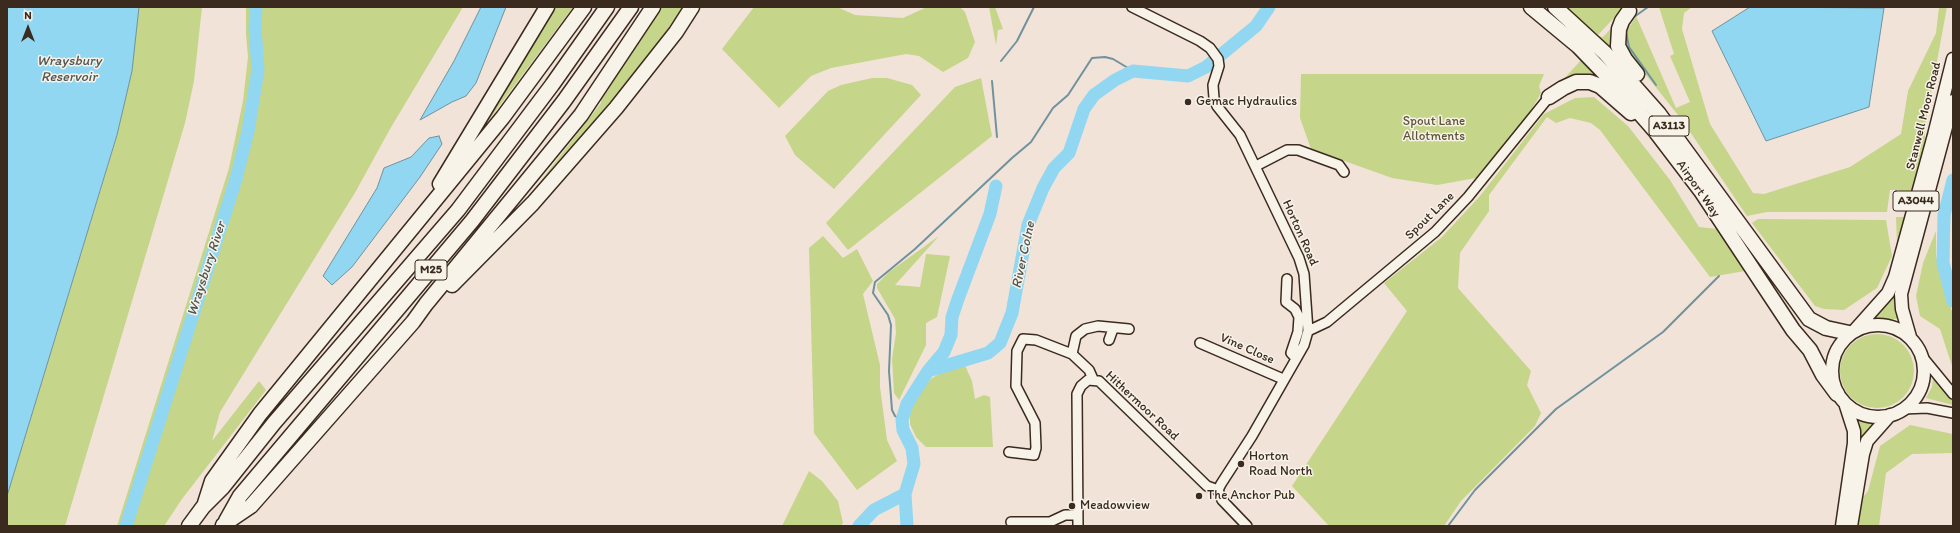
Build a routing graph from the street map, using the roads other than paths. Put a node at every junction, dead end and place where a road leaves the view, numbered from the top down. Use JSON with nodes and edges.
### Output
{"nodes":[{"id":1,"x":547,"y":7,"type":"edge"},
{"id":2,"x":584,"y":7,"type":"edge"},
{"id":3,"x":607,"y":7,"type":"edge"},
{"id":4,"x":631,"y":7,"type":"edge"},
{"id":5,"x":653,"y":7,"type":"edge"},
{"id":6,"x":692,"y":7,"type":"edge"},
{"id":7,"x":1132,"y":7,"type":"edge"},
{"id":8,"x":1531,"y":7,"type":"edge"},
{"id":9,"x":1555,"y":7,"type":"edge"},
{"id":10,"x":1632,"y":9,"type":"edge"},
{"id":11,"x":1953,"y":59,"type":"edge"},
{"id":12,"x":1549,"y":97,"type":"joint"},
{"id":13,"x":1953,"y":101,"type":"edge"},
{"id":14,"x":1656,"y":132,"type":"junction"},
{"id":15,"x":1681,"y":142,"type":"junction"},
{"id":16,"x":1256,"y":166,"type":"junction"},
{"id":17,"x":1344,"y":172,"type":"dead end"},
{"id":18,"x":424,"y":212,"type":"junction"},
{"id":19,"x":1287,"y":279,"type":"dead end"},
{"id":20,"x":413,"y":322,"type":"junction"},
{"id":21,"x":1113,"y":329,"type":"junction"},
{"id":22,"x":1129,"y":329,"type":"dead end"},
{"id":23,"x":1308,"y":331,"type":"junction"},
{"id":24,"x":1852,"y":332,"type":"junction"},
{"id":25,"x":1910,"y":337,"type":"junction"},
{"id":26,"x":1109,"y":340,"type":"dead end"},
{"id":27,"x":1205,"y":342,"type":"dead end"},
{"id":28,"x":1072,"y":354,"type":"junction"},
{"id":29,"x":1921,"y":355,"type":"junction"},
{"id":30,"x":1296,"y":358,"type":"junction"},
{"id":31,"x":1093,"y":379,"type":"junction"},
{"id":32,"x":1283,"y":379,"type":"junction"},
{"id":33,"x":1953,"y":394,"type":"edge"},
{"id":34,"x":1841,"y":398,"type":"junction"},
{"id":35,"x":1903,"y":409,"type":"junction"},
{"id":36,"x":1953,"y":413,"type":"edge"},
{"id":37,"x":1890,"y":415,"type":"junction"},
{"id":38,"x":1009,"y":452,"type":"dead end"},
{"id":39,"x":1218,"y":490,"type":"junction"},
{"id":40,"x":203,"y":507,"type":"junction"},
{"id":41,"x":1078,"y":515,"type":"junction"},
{"id":42,"x":1011,"y":522,"type":"dead end"},
{"id":43,"x":189,"y":526,"type":"edge"},
{"id":44,"x":223,"y":526,"type":"edge"},
{"id":45,"x":1078,"y":526,"type":"edge"},
{"id":46,"x":1246,"y":526,"type":"edge"},
{"id":47,"x":1842,"y":526,"type":"edge"},
{"id":48,"x":1851,"y":526,"type":"edge"}],
"edges":[{"from":1,"to":18,"type":"highway","number":"M25"},
{"from":2,"to":18,"type":"highway","number":"M25"},
{"from":3,"to":40,"type":"highway","number":"M25"},
{"from":4,"to":44,"type":"highway","number":"M25"},
{"from":5,"to":20,"type":"highway","number":"M25"},
{"from":6,"to":20,"type":"highway","number":"M25"},
{"from":7,"to":16,"type":"street","name":"Horton Road"},
{"from":8,"to":14,"type":"highway","name":"Airport Way","number":"A3113"},
{"from":9,"to":15,"type":"highway","name":"Airport Way","number":"A3113"},
{"from":10,"to":15,"type":"highway"},
{"from":11,"to":24,"type":"main road","name":"Stanwell Moor Road","number":"A3044"},
{"from":12,"to":14,"type":"highway"},
{"from":12,"to":23,"type":"street","name":"Spout Lane"},
{"from":13,"to":25,"type":"main road","name":"Stanwell Moor Road","number":"A3044"},
{"from":14,"to":34,"type":"highway","name":"Airport Way","number":"A3113"},
{"from":15,"to":24,"type":"highway","name":"Airport Way","number":"A3113"},
{"from":16,"to":17,"type":"street"},
{"from":16,"to":23,"type":"street","name":"Horton Road"},
{"from":18,"to":40,"type":"highway","number":"M25"},
{"from":19,"to":30,"type":"street"},
{"from":20,"to":44,"type":"highway","number":"M25"},
{"from":21,"to":22,"type":"street"},
{"from":21,"to":26,"type":"street"},
{"from":21,"to":28,"type":"street"},
{"from":23,"to":30,"type":"street","name":"Horton Road"},
{"from":24,"to":25,"type":"main road"},
{"from":24,"to":34,"type":"main road"},
{"from":25,"to":29,"type":"main road"},
{"from":27,"to":32,"type":"street","name":"Vine Close"},
{"from":28,"to":31,"type":"street"},
{"from":28,"to":38,"type":"street"},
{"from":29,"to":33,"type":"street"},
{"from":29,"to":35,"type":"main road"},
{"from":30,"to":32,"type":"street","name":"Horton Road"},
{"from":31,"to":39,"type":"street","name":"Hithermoor Road"},
{"from":31,"to":41,"type":"street","name":"Hithermoor Road"},
{"from":32,"to":39,"type":"street","name":"Horton Road"},
{"from":34,"to":37,"type":"main road"},
{"from":34,"to":47,"type":"main road"},
{"from":35,"to":36,"type":"street"},
{"from":35,"to":37,"type":"main road"},
{"from":37,"to":48,"type":"main road"},
{"from":39,"to":46,"type":"street"},
{"from":40,"to":43,"type":"highway","number":"M25"},
{"from":41,"to":42,"type":"street"},
{"from":41,"to":45,"type":"street","name":"Hithermoor Road"}]}
